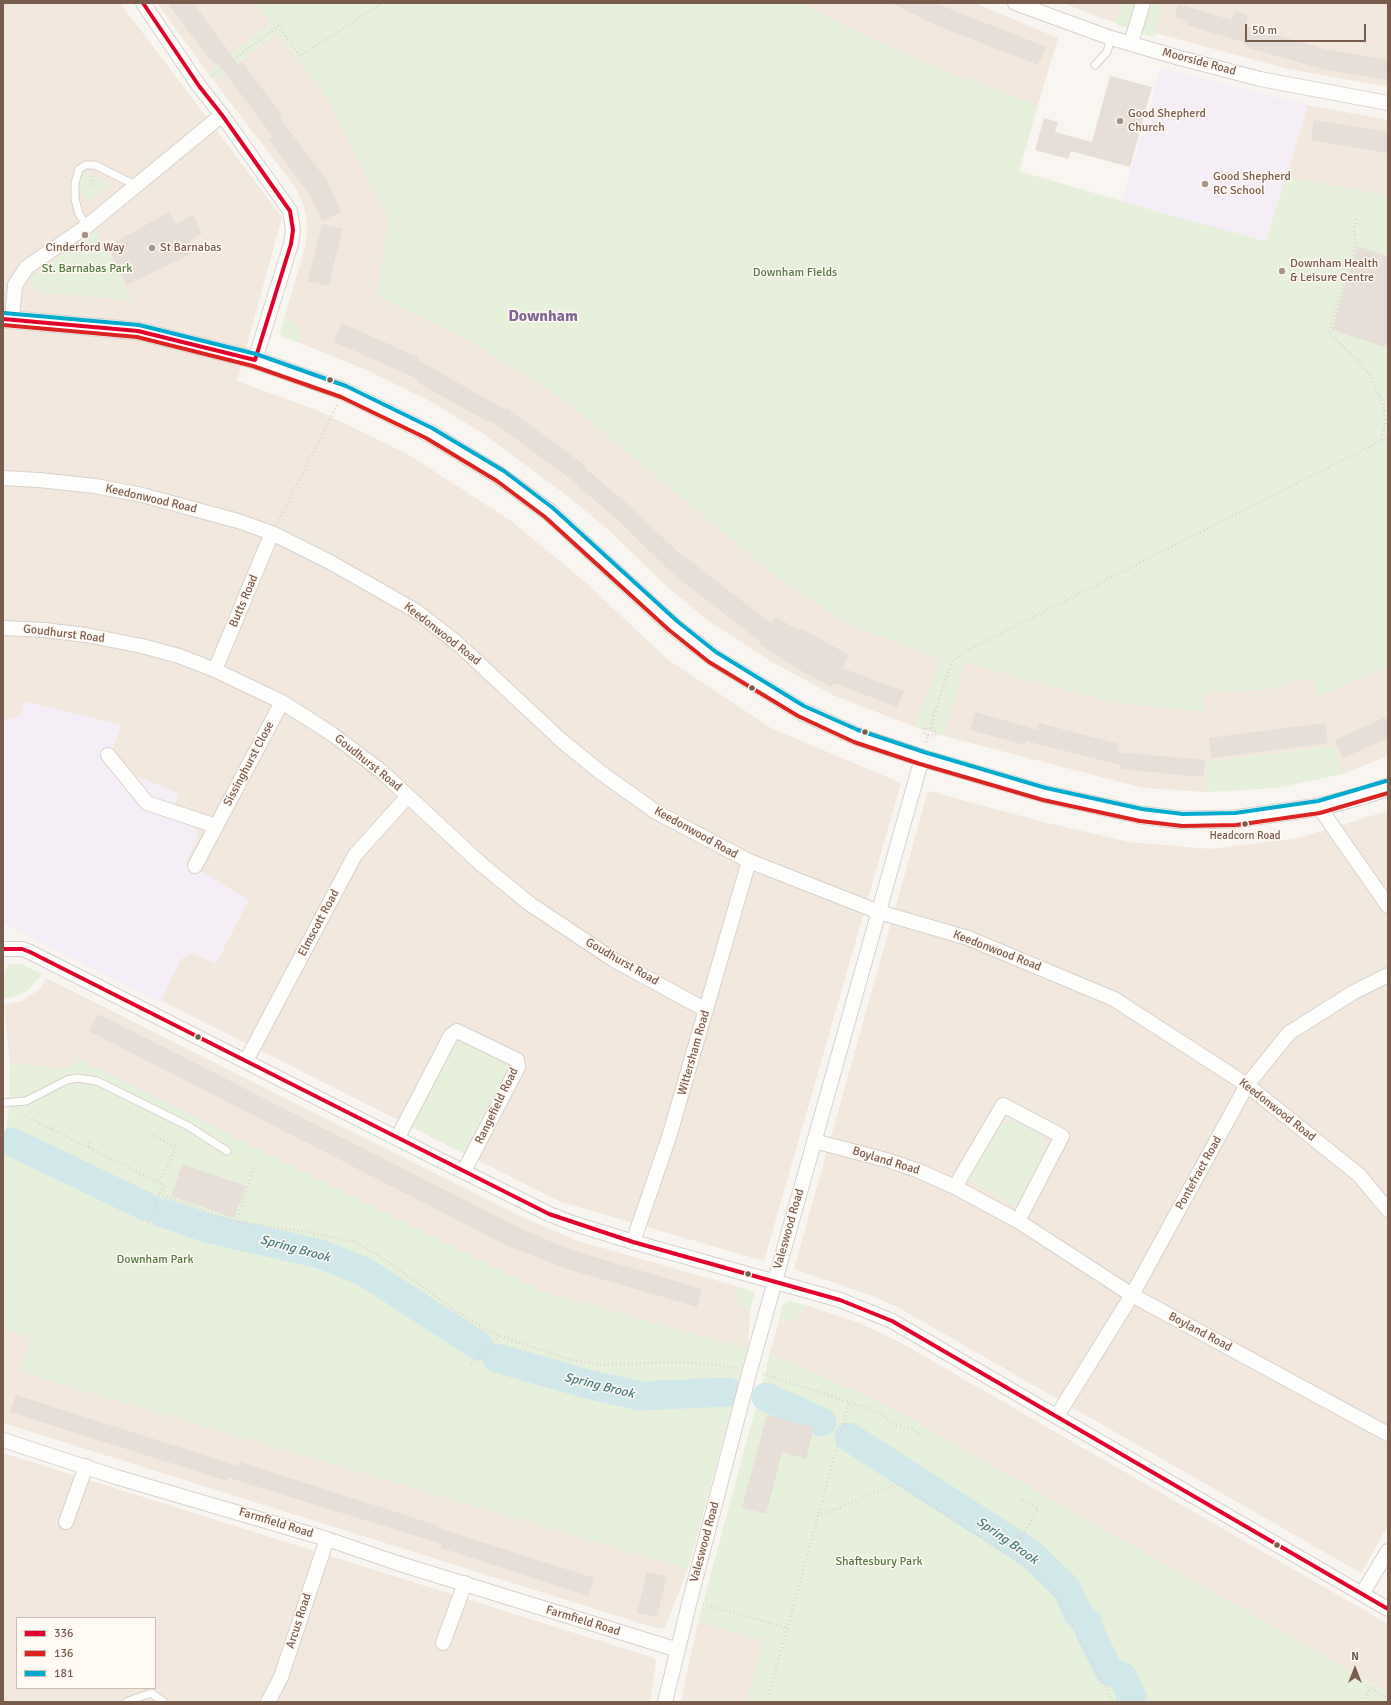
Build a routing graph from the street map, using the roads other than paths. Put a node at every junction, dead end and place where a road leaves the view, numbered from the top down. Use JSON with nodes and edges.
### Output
{"nodes":[{"id":1,"x":143,"y":3,"type":"edge"},
{"id":2,"x":1015,"y":3,"type":"edge"},
{"id":3,"x":1143,"y":3,"type":"edge"},
{"id":4,"x":1111,"y":38,"type":"junction"},
{"id":5,"x":1131,"y":43,"type":"junction"},
{"id":6,"x":1095,"y":65,"type":"dead end"},
{"id":7,"x":1388,"y":103,"type":"edge"},
{"id":8,"x":222,"y":115,"type":"junction"},
{"id":9,"x":136,"y":188,"type":"junction"},
{"id":10,"x":87,"y":226,"type":"junction"},
{"id":11,"x":8,"y":319,"type":"edge"},
{"id":12,"x":255,"y":360,"type":"junction"},
{"id":13,"x":3,"y":478,"type":"edge"},
{"id":14,"x":272,"y":533,"type":"junction"},
{"id":15,"x":3,"y":628,"type":"edge"},
{"id":16,"x":215,"y":670,"type":"junction"},
{"id":17,"x":282,"y":702,"type":"junction"},
{"id":18,"x":108,"y":754,"type":"dead end"},
{"id":19,"x":922,"y":758,"type":"junction"},
{"id":20,"x":1388,"y":787,"type":"edge"},
{"id":21,"x":408,"y":796,"type":"junction"},
{"id":22,"x":1319,"y":807,"type":"junction"},
{"id":23,"x":216,"y":826,"type":"junction"},
{"id":24,"x":749,"y":862,"type":"junction"},
{"id":25,"x":195,"y":866,"type":"dead end"},
{"id":26,"x":1388,"y":906,"type":"edge"},
{"id":27,"x":879,"y":912,"type":"junction"},
{"id":28,"x":3,"y":949,"type":"edge"},
{"id":29,"x":1388,"y":975,"type":"edge"},
{"id":30,"x":706,"y":1010,"type":"junction"},
{"id":31,"x":246,"y":1061,"type":"junction"},
{"id":32,"x":1247,"y":1085,"type":"junction"},
{"id":33,"x":3,"y":1103,"type":"edge"},
{"id":34,"x":398,"y":1138,"type":"junction"},
{"id":35,"x":814,"y":1141,"type":"junction"},
{"id":36,"x":227,"y":1151,"type":"dead end"},
{"id":37,"x":464,"y":1170,"type":"junction"},
{"id":38,"x":955,"y":1187,"type":"junction"},
{"id":39,"x":1388,"y":1210,"type":"edge"},
{"id":40,"x":1018,"y":1221,"type":"junction"},
{"id":41,"x":633,"y":1242,"type":"junction"},
{"id":42,"x":774,"y":1282,"type":"junction"},
{"id":43,"x":1132,"y":1296,"type":"junction"},
{"id":44,"x":1057,"y":1416,"type":"junction"},
{"id":45,"x":1388,"y":1434,"type":"edge"},
{"id":46,"x":3,"y":1440,"type":"edge"},
{"id":47,"x":86,"y":1466,"type":"junction"},
{"id":48,"x":66,"y":1522,"type":"dead end"},
{"id":49,"x":327,"y":1539,"type":"junction"},
{"id":50,"x":1388,"y":1551,"type":"edge"},
{"id":51,"x":465,"y":1583,"type":"junction"},
{"id":52,"x":1362,"y":1594,"type":"junction"},
{"id":53,"x":1388,"y":1609,"type":"edge"},
{"id":54,"x":443,"y":1643,"type":"dead end"},
{"id":55,"x":678,"y":1650,"type":"junction"},
{"id":56,"x":126,"y":1702,"type":"edge"},
{"id":57,"x":164,"y":1702,"type":"edge"},
{"id":58,"x":268,"y":1702,"type":"edge"},
{"id":59,"x":665,"y":1702,"type":"edge"}],
"edges":[{"from":1,"to":8,"type":"street"},
{"from":2,"to":4,"type":"street","name":"Moorside Road"},
{"from":3,"to":5,"type":"street"},
{"from":4,"to":5,"type":"street","name":"Moorside Road"},
{"from":4,"to":6,"type":"lane"},
{"from":5,"to":7,"type":"street","name":"Moorside Road"},
{"from":8,"to":9,"type":"street"},
{"from":8,"to":12,"type":"street"},
{"from":9,"to":10,"type":"street"},
{"from":9,"to":10,"type":"lane"},
{"from":10,"to":11,"type":"street"},
{"from":11,"to":12,"type":"street"},
{"from":12,"to":19,"type":"street"},
{"from":13,"to":14,"type":"street","name":"Keedonwood Road"},
{"from":14,"to":16,"type":"street","name":"Butts Road"},
{"from":14,"to":24,"type":"street","name":"Keedonwood Road"},
{"from":15,"to":16,"type":"street","name":"Goudhurst Road"},
{"from":16,"to":17,"type":"street","name":"Goudhurst Road"},
{"from":17,"to":21,"type":"street","name":"Goudhurst Road"},
{"from":17,"to":23,"type":"street","name":"Sissinghurst Close"},
{"from":18,"to":23,"type":"street"},
{"from":19,"to":22,"type":"street"},
{"from":19,"to":27,"type":"street","name":"Valeswood Road"},
{"from":20,"to":22,"type":"street"},
{"from":21,"to":30,"type":"street","name":"Goudhurst Road"},
{"from":21,"to":31,"type":"street","name":"Elmscott Road"},
{"from":22,"to":26,"type":"street"},
{"from":23,"to":25,"type":"street","name":"Sissinghurst Close"},
{"from":24,"to":27,"type":"street","name":"Keedonwood Road"},
{"from":24,"to":30,"type":"street","name":"Wittersham Road"},
{"from":27,"to":32,"type":"street","name":"Keedonwood Road"},
{"from":27,"to":35,"type":"street","name":"Valeswood Road"},
{"from":28,"to":31,"type":"street"},
{"from":29,"to":32,"type":"street","name":"Pontefract Road"},
{"from":30,"to":41,"type":"street","name":"Wittersham Road"},
{"from":31,"to":34,"type":"street"},
{"from":32,"to":39,"type":"street","name":"Keedonwood Road"},
{"from":32,"to":43,"type":"street","name":"Pontefract Road"},
{"from":33,"to":36,"type":"lane"},
{"from":34,"to":37,"type":"street"},
{"from":34,"to":37,"type":"street","name":"Rangefield Road"},
{"from":35,"to":38,"type":"street","name":"Boyland Road"},
{"from":35,"to":42,"type":"street","name":"Valeswood Road"},
{"from":37,"to":41,"type":"street"},
{"from":38,"to":40,"type":"street","name":"Boyland Road"},
{"from":38,"to":40,"type":"street"},
{"from":40,"to":43,"type":"street","name":"Boyland Road"},
{"from":41,"to":42,"type":"street"},
{"from":42,"to":44,"type":"street"},
{"from":42,"to":55,"type":"street","name":"Valeswood Road"},
{"from":43,"to":44,"type":"street","name":"Pontefract Road"},
{"from":43,"to":45,"type":"street","name":"Boyland Road"},
{"from":44,"to":52,"type":"street"},
{"from":46,"to":47,"type":"street","name":"Farmfield Road"},
{"from":47,"to":48,"type":"street"},
{"from":47,"to":49,"type":"street","name":"Farmfield Road"},
{"from":49,"to":51,"type":"street","name":"Farmfield Road"},
{"from":49,"to":58,"type":"street","name":"Arcus Road"},
{"from":50,"to":52,"type":"street"},
{"from":51,"to":54,"type":"street"},
{"from":51,"to":55,"type":"street","name":"Farmfield Road"},
{"from":52,"to":53,"type":"street"},
{"from":55,"to":59,"type":"street","name":"Valeswood Road"},
{"from":56,"to":57,"type":"lane"}]}
